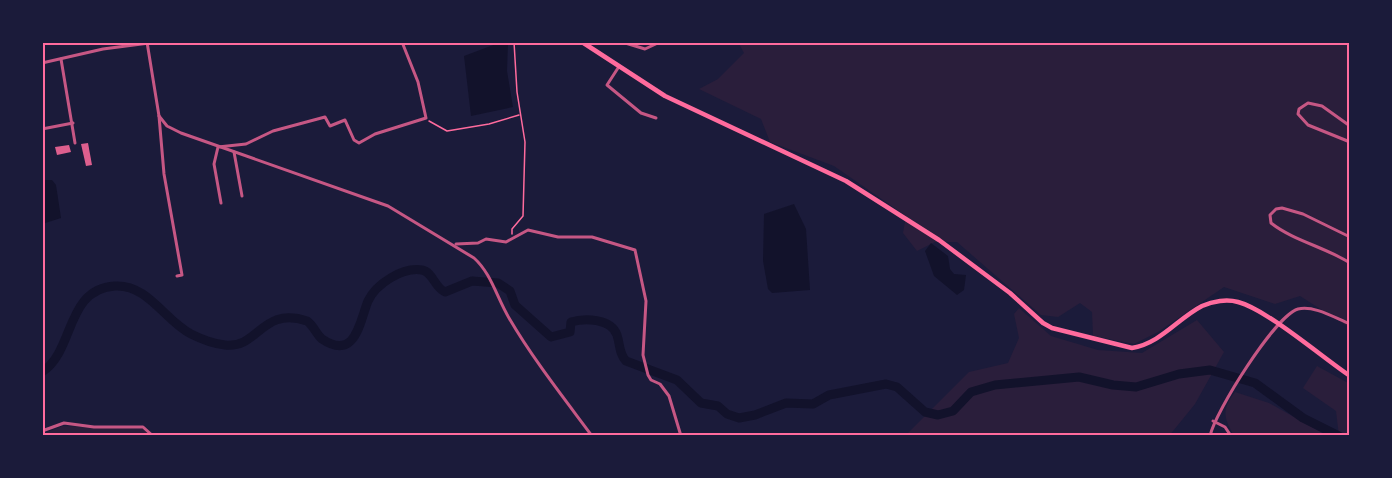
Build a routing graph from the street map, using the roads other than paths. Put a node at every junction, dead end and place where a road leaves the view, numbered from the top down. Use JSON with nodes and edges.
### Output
{"nodes":[{"id":1,"x":157,"y":42,"type":"edge"},
{"id":2,"x":402,"y":42,"type":"edge"},
{"id":3,"x":582,"y":42,"type":"edge"},
{"id":4,"x":622,"y":42,"type":"edge"},
{"id":5,"x":660,"y":42,"type":"edge"},
{"id":6,"x":147,"y":43,"type":"edge"},
{"id":7,"x":61,"y":59,"type":"junction"},
{"id":8,"x":42,"y":63,"type":"edge"},
{"id":9,"x":618,"y":68,"type":"junction"},
{"id":10,"x":159,"y":116,"type":"junction"},
{"id":11,"x":656,"y":118,"type":"dead end"},
{"id":12,"x":73,"y":123,"type":"junction"},
{"id":13,"x":1350,"y":126,"type":"edge"},
{"id":14,"x":42,"y":129,"type":"edge"},
{"id":15,"x":1350,"y":142,"type":"edge"},
{"id":16,"x":75,"y":143,"type":"dead end"},
{"id":17,"x":218,"y":147,"type":"junction"},
{"id":18,"x":234,"y":152,"type":"junction"},
{"id":19,"x":242,"y":196,"type":"dead end"},
{"id":20,"x":221,"y":203,"type":"dead end"},
{"id":21,"x":1350,"y":237,"type":"edge"},
{"id":22,"x":454,"y":244,"type":"junction"},
{"id":23,"x":1350,"y":263,"type":"edge"},
{"id":24,"x":177,"y":276,"type":"dead end"},
{"id":25,"x":1350,"y":324,"type":"edge"},
{"id":26,"x":1278,"y":325,"type":"junction"},
{"id":27,"x":1350,"y":376,"type":"edge"},
{"id":28,"x":1213,"y":421,"type":"junction"},
{"id":29,"x":42,"y":431,"type":"edge"},
{"id":30,"x":153,"y":436,"type":"edge"},
{"id":31,"x":592,"y":436,"type":"edge"},
{"id":32,"x":681,"y":436,"type":"edge"},
{"id":33,"x":1210,"y":436,"type":"edge"},
{"id":34,"x":1231,"y":436,"type":"edge"}],
"edges":[{"from":1,"to":6,"type":"street"},
{"from":2,"to":17,"type":"street"},
{"from":3,"to":9,"type":"main road"},
{"from":4,"to":5,"type":"street"},
{"from":6,"to":7,"type":"street"},
{"from":6,"to":10,"type":"street"},
{"from":7,"to":8,"type":"street"},
{"from":7,"to":12,"type":"street"},
{"from":9,"to":11,"type":"street"},
{"from":9,"to":26,"type":"main road"},
{"from":10,"to":17,"type":"street"},
{"from":10,"to":24,"type":"street"},
{"from":12,"to":14,"type":"street"},
{"from":12,"to":16,"type":"street"},
{"from":13,"to":15,"type":"street"},
{"from":17,"to":18,"type":"street"},
{"from":17,"to":20,"type":"street"},
{"from":18,"to":19,"type":"street"},
{"from":18,"to":22,"type":"street"},
{"from":21,"to":23,"type":"street"},
{"from":22,"to":31,"type":"street"},
{"from":22,"to":32,"type":"street"},
{"from":25,"to":26,"type":"street"},
{"from":26,"to":27,"type":"main road"},
{"from":26,"to":28,"type":"street"},
{"from":28,"to":33,"type":"street"},
{"from":28,"to":34,"type":"street"},
{"from":29,"to":30,"type":"street"}]}
